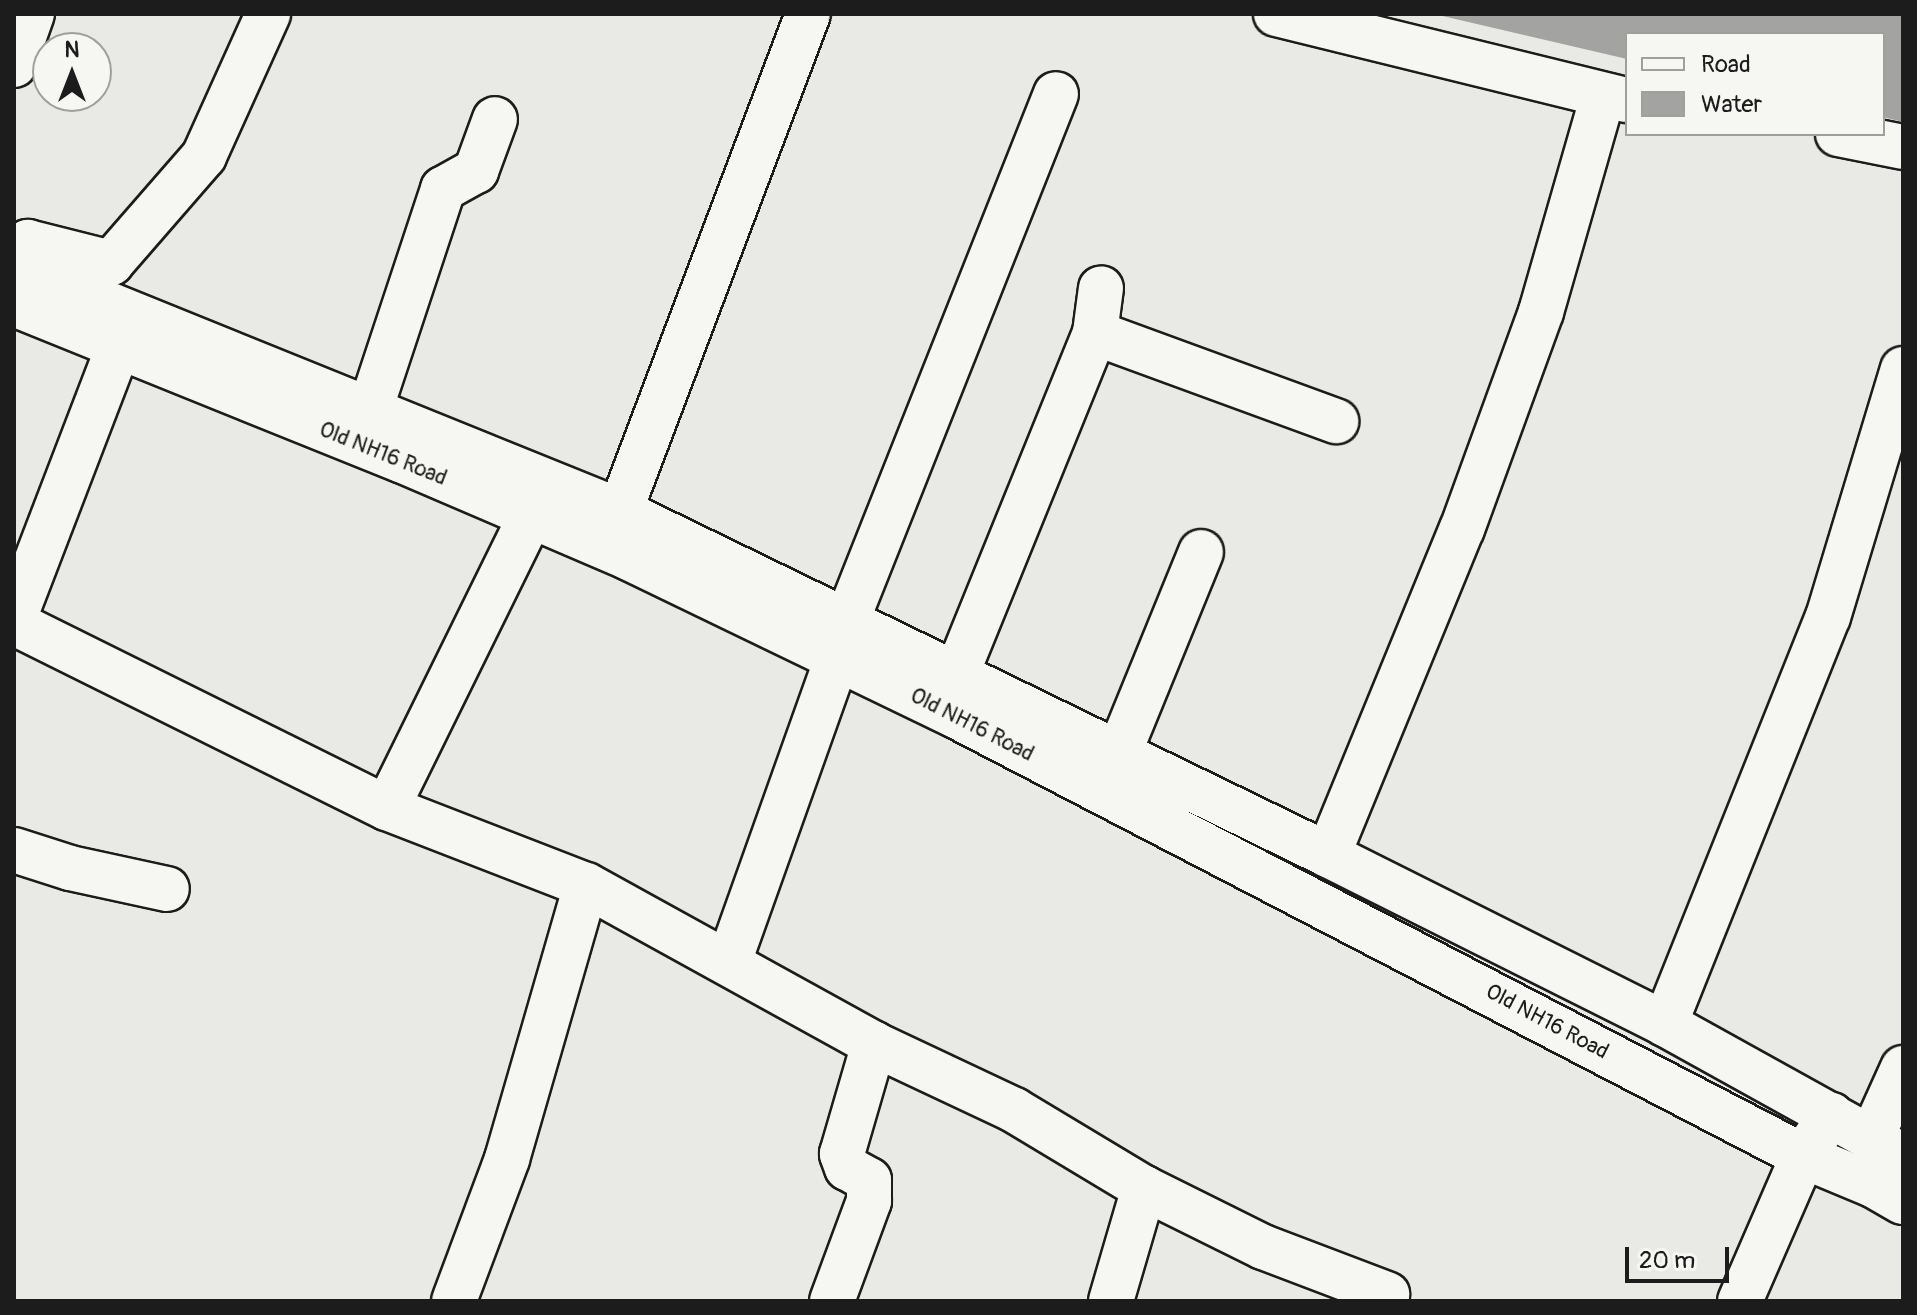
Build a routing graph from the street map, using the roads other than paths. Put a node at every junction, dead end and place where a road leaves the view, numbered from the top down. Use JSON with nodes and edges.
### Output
{"nodes":[{"id":1,"x":32,"y":14,"type":"edge"},
{"id":2,"x":268,"y":14,"type":"edge"},
{"id":3,"x":808,"y":14,"type":"edge"},
{"id":4,"x":1276,"y":14,"type":"edge"},
{"id":5,"x":14,"y":65,"type":"edge"},
{"id":6,"x":1056,"y":94,"type":"dead end"},
{"id":7,"x":1615,"y":98,"type":"edge"},
{"id":8,"x":495,"y":119,"type":"dead end"},
{"id":9,"x":1848,"y":136,"type":"edge"},
{"id":10,"x":1903,"y":147,"type":"edge"},
{"id":11,"x":14,"y":266,"type":"edge"},
{"id":12,"x":1101,"y":288,"type":"dead end"},
{"id":13,"x":14,"y":304,"type":"edge"},
{"id":14,"x":1095,"y":333,"type":"junction"},
{"id":15,"x":119,"y":346,"type":"junction"},
{"id":16,"x":1903,"y":369,"type":"edge"},
{"id":17,"x":371,"y":407,"type":"junction"},
{"id":18,"x":1336,"y":421,"type":"dead end"},
{"id":19,"x":620,"y":511,"type":"junction"},
{"id":20,"x":531,"y":515,"type":"junction"},
{"id":21,"x":1201,"y":552,"type":"dead end"},
{"id":22,"x":14,"y":621,"type":"edge"},
{"id":23,"x":842,"y":641,"type":"junction"},
{"id":24,"x":957,"y":673,"type":"junction"},
{"id":25,"x":1119,"y":753,"type":"junction"},
{"id":26,"x":387,"y":808,"type":"junction"},
{"id":27,"x":14,"y":850,"type":"edge"},
{"id":28,"x":1328,"y":855,"type":"junction"},
{"id":29,"x":586,"y":885,"type":"junction"},
{"id":30,"x":167,"y":889,"type":"dead end"},
{"id":31,"x":729,"y":962,"type":"junction"},
{"id":32,"x":1665,"y":1024,"type":"junction"},
{"id":33,"x":874,"y":1044,"type":"junction"},
{"id":34,"x":1903,"y":1068,"type":"edge"},
{"id":35,"x":1831,"y":1115,"type":"junction"},
{"id":36,"x":1887,"y":1147,"type":"edge"},
{"id":37,"x":1803,"y":1156,"type":"junction"},
{"id":38,"x":1144,"y":1188,"type":"junction"},
{"id":39,"x":1903,"y":1202,"type":"edge"},
{"id":40,"x":1387,"y":1294,"type":"dead end"},
{"id":41,"x":454,"y":1301,"type":"edge"},
{"id":42,"x":832,"y":1301,"type":"edge"},
{"id":43,"x":1111,"y":1301,"type":"edge"},
{"id":44,"x":1740,"y":1301,"type":"edge"}],
"edges":[{"from":1,"to":5,"type":"street"},
{"from":2,"to":11,"type":"street"},
{"from":3,"to":19,"type":"street"},
{"from":4,"to":7,"type":"street"},
{"from":6,"to":23,"type":"street"},
{"from":7,"to":28,"type":"street"},
{"from":8,"to":17,"type":"street"},
{"from":9,"to":10,"type":"street"},
{"from":11,"to":17,"type":"street","name":"Old NH16 Road"},
{"from":12,"to":14,"type":"street"},
{"from":13,"to":15,"type":"street","name":"Old NH16 Road"},
{"from":14,"to":18,"type":"street"},
{"from":14,"to":24,"type":"street"},
{"from":15,"to":20,"type":"street","name":"Old NH16 Road"},
{"from":15,"to":22,"type":"street"},
{"from":16,"to":32,"type":"street"},
{"from":17,"to":19,"type":"street","name":"Old NH16 Road"},
{"from":19,"to":23,"type":"street","name":"Old NH16 Road"},
{"from":20,"to":23,"type":"street","name":"Old NH16 Road"},
{"from":20,"to":26,"type":"street"},
{"from":21,"to":25,"type":"street"},
{"from":22,"to":26,"type":"street"},
{"from":23,"to":24,"type":"street","name":"Old NH16 Road"},
{"from":23,"to":31,"type":"street"},
{"from":23,"to":37,"type":"street","name":"Old NH16 Road"},
{"from":24,"to":25,"type":"street","name":"Old NH16 Road"},
{"from":25,"to":28,"type":"street","name":"Old NH16 Road"},
{"from":26,"to":29,"type":"street"},
{"from":27,"to":30,"type":"street"},
{"from":28,"to":32,"type":"street","name":"Old NH16 Road"},
{"from":29,"to":31,"type":"street"},
{"from":29,"to":41,"type":"street"},
{"from":31,"to":33,"type":"street"},
{"from":32,"to":35,"type":"street","name":"Old NH16 Road"},
{"from":33,"to":38,"type":"street"},
{"from":33,"to":42,"type":"street"},
{"from":34,"to":36,"type":"street"},
{"from":35,"to":36,"type":"street","name":"Old NH16 Road"},
{"from":35,"to":37,"type":"street"},
{"from":37,"to":39,"type":"street","name":"Old NH16 Road"},
{"from":37,"to":44,"type":"street"},
{"from":38,"to":40,"type":"street"},
{"from":38,"to":43,"type":"street"}]}
